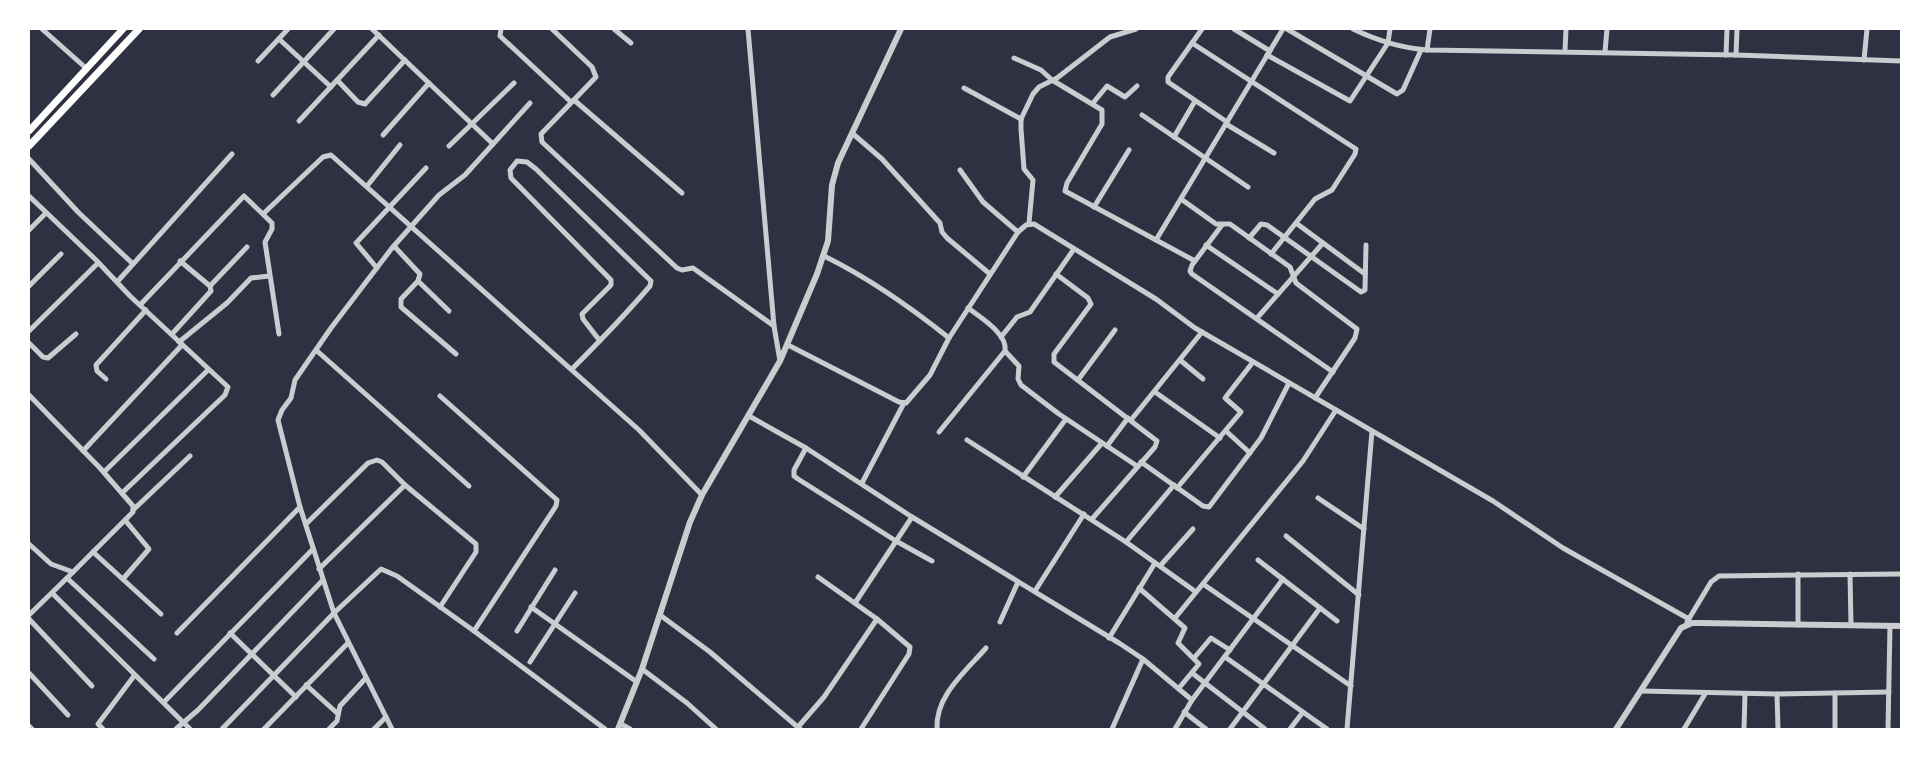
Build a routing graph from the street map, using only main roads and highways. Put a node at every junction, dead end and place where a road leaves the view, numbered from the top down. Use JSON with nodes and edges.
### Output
{"nodes":[{"id":1,"x":123,"y":29,"type":"edge"},
{"id":2,"x":139,"y":29,"type":"edge"},
{"id":3,"x":29,"y":130,"type":"edge"},
{"id":4,"x":29,"y":146,"type":"edge"}],
"edges":[{"from":1,"to":3,"type":"main road"},
{"from":2,"to":4,"type":"main road"}]}
